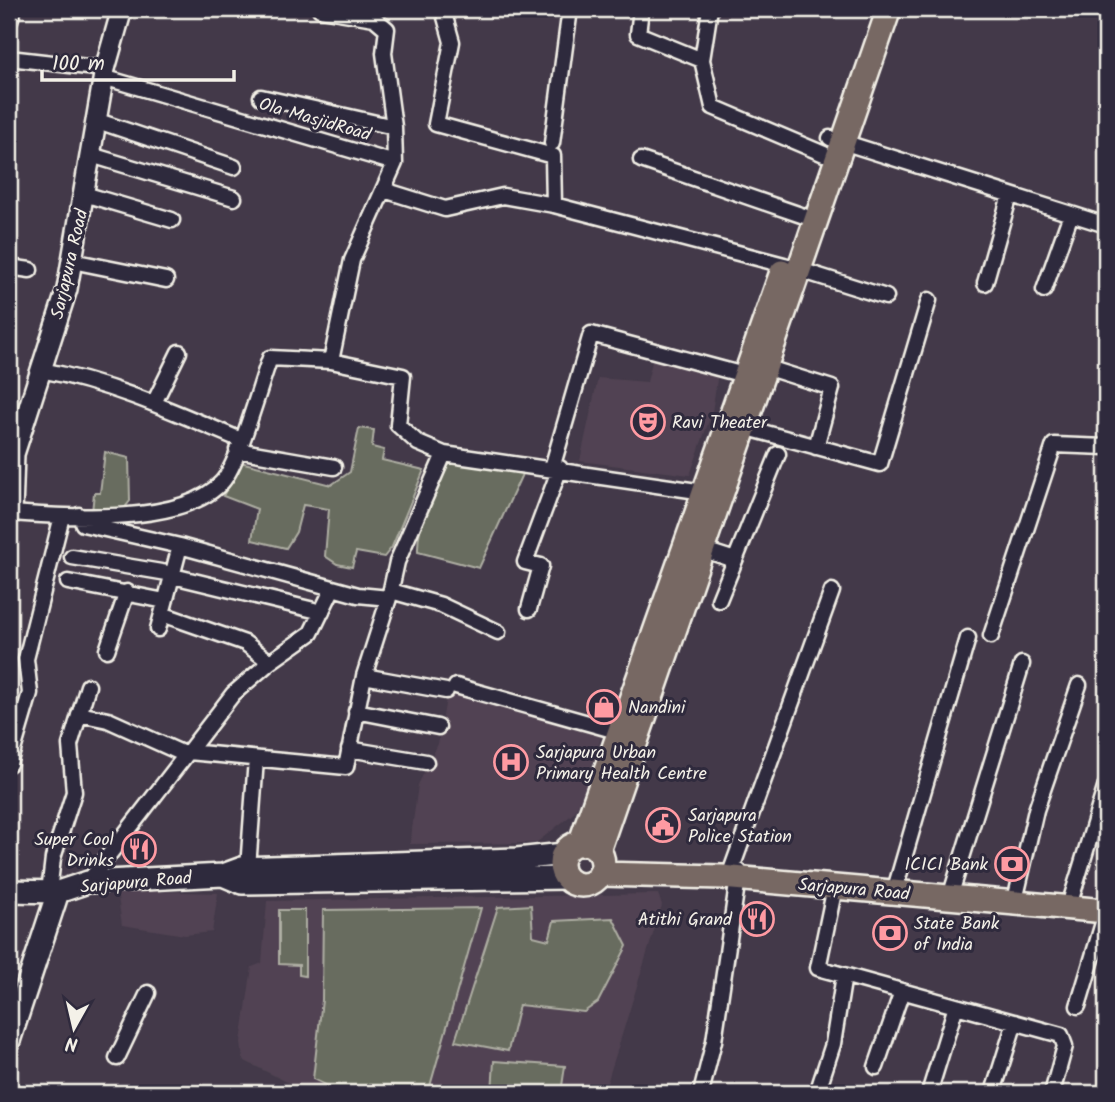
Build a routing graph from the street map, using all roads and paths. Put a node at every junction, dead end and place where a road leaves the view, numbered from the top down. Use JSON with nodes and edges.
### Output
{"nodes":[{"id":1,"x":13,"y":9,"type":"edge"},
{"id":2,"x":122,"y":9,"type":"edge"},
{"id":3,"x":320,"y":9,"type":"edge"},
{"id":4,"x":447,"y":9,"type":"edge"},
{"id":5,"x":570,"y":9,"type":"edge"},
{"id":6,"x":641,"y":9,"type":"edge"},
{"id":7,"x":710,"y":9,"type":"edge"},
{"id":8,"x":874,"y":9,"type":"edge"},
{"id":9,"x":888,"y":9,"type":"edge"},
{"id":10,"x":378,"y":15,"type":"edge"},
{"id":11,"x":9,"y":23,"type":"edge"},
{"id":12,"x":9,"y":58,"type":"edge"},
{"id":13,"x":702,"y":60,"type":"junction"},
{"id":14,"x":104,"y":73,"type":"junction"},
{"id":15,"x":261,"y":97,"type":"dead end"},
{"id":16,"x":98,"y":121,"type":"junction"},
{"id":17,"x":394,"y":127,"type":"junction"},
{"id":18,"x":552,"y":143,"type":"dead end"},
{"id":19,"x":832,"y":144,"type":"junction"},
{"id":20,"x":90,"y":155,"type":"junction"},
{"id":21,"x":641,"y":160,"type":"dead end"},
{"id":22,"x":395,"y":163,"type":"junction"},
{"id":23,"x":234,"y":167,"type":"dead end"},
{"id":24,"x":384,"y":190,"type":"junction"},
{"id":25,"x":84,"y":194,"type":"junction"},
{"id":26,"x":1010,"y":195,"type":"junction"},
{"id":27,"x":234,"y":198,"type":"dead end"},
{"id":28,"x":554,"y":205,"type":"junction"},
{"id":29,"x":1071,"y":214,"type":"junction"},
{"id":30,"x":804,"y":216,"type":"junction"},
{"id":31,"x":172,"y":220,"type":"dead end"},
{"id":32,"x":1106,"y":225,"type":"edge"},
{"id":33,"x":72,"y":261,"type":"junction"},
{"id":34,"x":9,"y":267,"type":"edge"},
{"id":35,"x":791,"y":267,"type":"junction"},
{"id":36,"x":30,"y":270,"type":"dead end"},
{"id":37,"x":166,"y":280,"type":"dead end"},
{"id":38,"x":985,"y":283,"type":"dead end"},
{"id":39,"x":1044,"y":290,"type":"dead end"},
{"id":40,"x":886,"y":297,"type":"dead end"},
{"id":41,"x":929,"y":300,"type":"dead end"},
{"id":42,"x":179,"y":352,"type":"dead end"},
{"id":43,"x":331,"y":361,"type":"junction"},
{"id":44,"x":41,"y":370,"type":"junction"},
{"id":45,"x":755,"y":371,"type":"junction"},
{"id":46,"x":154,"y":402,"type":"junction"},
{"id":47,"x":744,"y":427,"type":"junction"},
{"id":48,"x":239,"y":445,"type":"junction"},
{"id":49,"x":816,"y":447,"type":"junction"},
{"id":50,"x":1106,"y":447,"type":"edge"},
{"id":51,"x":444,"y":454,"type":"junction"},
{"id":52,"x":778,"y":454,"type":"dead end"},
{"id":53,"x":723,"y":464,"type":"junction"},
{"id":54,"x":334,"y":467,"type":"dead end"},
{"id":55,"x":556,"y":468,"type":"junction"},
{"id":56,"x":704,"y":492,"type":"junction"},
{"id":57,"x":10,"y":513,"type":"edge"},
{"id":58,"x":79,"y":515,"type":"junction"},
{"id":59,"x":62,"y":516,"type":"junction"},
{"id":60,"x":180,"y":545,"type":"junction"},
{"id":61,"x":701,"y":550,"type":"junction"},
{"id":62,"x":72,"y":557,"type":"dead end"},
{"id":63,"x":735,"y":561,"type":"junction"},
{"id":64,"x":173,"y":575,"type":"junction"},
{"id":65,"x":68,"y":582,"type":"dead end"},
{"id":66,"x":332,"y":587,"type":"junction"},
{"id":67,"x":832,"y":591,"type":"dead end"},
{"id":68,"x":127,"y":592,"type":"junction"},
{"id":69,"x":390,"y":595,"type":"junction"},
{"id":70,"x":719,"y":600,"type":"dead end"},
{"id":71,"x":163,"y":608,"type":"junction"},
{"id":72,"x":529,"y":609,"type":"dead end"},
{"id":73,"x":322,"y":612,"type":"junction"},
{"id":74,"x":158,"y":629,"type":"dead end"},
{"id":75,"x":498,"y":632,"type":"dead end"},
{"id":76,"x":991,"y":635,"type":"dead end"},
{"id":77,"x":968,"y":638,"type":"dead end"},
{"id":78,"x":107,"y":650,"type":"dead end"},
{"id":79,"x":270,"y":662,"type":"junction"},
{"id":80,"x":1022,"y":664,"type":"dead end"},
{"id":81,"x":363,"y":676,"type":"junction"},
{"id":82,"x":1079,"y":685,"type":"dead end"},
{"id":83,"x":88,"y":686,"type":"dead end"},
{"id":84,"x":356,"y":711,"type":"junction"},
{"id":85,"x":79,"y":714,"type":"junction"},
{"id":86,"x":438,"y":727,"type":"dead end"},
{"id":87,"x":620,"y":732,"type":"junction"},
{"id":88,"x":349,"y":749,"type":"junction"},
{"id":89,"x":187,"y":753,"type":"junction"},
{"id":90,"x":256,"y":759,"type":"junction"},
{"id":91,"x":425,"y":762,"type":"dead end"},
{"id":92,"x":9,"y":764,"type":"edge"},
{"id":93,"x":1106,"y":785,"type":"edge"},
{"id":94,"x":589,"y":857,"type":"junction"},
{"id":95,"x":248,"y":868,"type":"junction"},
{"id":96,"x":419,"y":872,"type":"junction"},
{"id":97,"x":736,"y":872,"type":"junction"},
{"id":98,"x":223,"y":875,"type":"junction"},
{"id":99,"x":567,"y":878,"type":"junction"},
{"id":100,"x":88,"y":882,"type":"junction"},
{"id":101,"x":897,"y":882,"type":"junction"},
{"id":102,"x":862,"y":885,"type":"junction"},
{"id":103,"x":835,"y":887,"type":"junction"},
{"id":104,"x":9,"y":891,"type":"edge"},
{"id":105,"x":53,"y":892,"type":"junction"},
{"id":106,"x":966,"y":892,"type":"junction"},
{"id":107,"x":1017,"y":892,"type":"junction"},
{"id":108,"x":1072,"y":897,"type":"junction"},
{"id":109,"x":1106,"y":899,"type":"edge"},
{"id":110,"x":1106,"y":912,"type":"edge"},
{"id":111,"x":844,"y":975,"type":"junction"},
{"id":112,"x":902,"y":991,"type":"junction"},
{"id":113,"x":148,"y":993,"type":"dead end"},
{"id":114,"x":956,"y":1006,"type":"junction"},
{"id":115,"x":1078,"y":1006,"type":"dead end"},
{"id":116,"x":1015,"y":1022,"type":"junction"},
{"id":117,"x":9,"y":1037,"type":"edge"},
{"id":118,"x":117,"y":1058,"type":"dead end"},
{"id":119,"x":876,"y":1068,"type":"dead end"},
{"id":120,"x":994,"y":1089,"type":"dead end"},
{"id":121,"x":930,"y":1090,"type":"dead end"},
{"id":122,"x":701,"y":1093,"type":"edge"},
{"id":123,"x":817,"y":1093,"type":"edge"},
{"id":124,"x":1052,"y":1093,"type":"edge"}],
"edges":[{"from":1,"to":11,"type":"street"},
{"from":2,"to":14,"type":"street","name":"Sarjapura Road"},
{"from":3,"to":10,"type":"street"},
{"from":4,"to":28,"type":"street"},
{"from":5,"to":18,"type":"street"},
{"from":6,"to":13,"type":"street"},
{"from":7,"to":13,"type":"street"},
{"from":8,"to":19,"type":"main road"},
{"from":9,"to":19,"type":"main road"},
{"from":10,"to":17,"type":"street"},
{"from":12,"to":14,"type":"street","name":"Ola MasjidRoad"},
{"from":13,"to":19,"type":"street"},
{"from":14,"to":16,"type":"street","name":"Sarjapura Road"},
{"from":14,"to":22,"type":"street","name":"Ola MasjidRoad"},
{"from":15,"to":17,"type":"street"},
{"from":16,"to":20,"type":"street","name":"Sarjapura Road"},
{"from":16,"to":23,"type":"street"},
{"from":17,"to":22,"type":"street"},
{"from":19,"to":26,"type":"street"},
{"from":19,"to":30,"type":"main road"},
{"from":19,"to":35,"type":"main road"},
{"from":20,"to":25,"type":"street","name":"Sarjapura Road"},
{"from":20,"to":27,"type":"street"},
{"from":21,"to":30,"type":"street"},
{"from":22,"to":24,"type":"street"},
{"from":24,"to":28,"type":"street"},
{"from":24,"to":43,"type":"street"},
{"from":25,"to":31,"type":"street"},
{"from":25,"to":33,"type":"street","name":"Sarjapura Road"},
{"from":26,"to":29,"type":"street"},
{"from":26,"to":38,"type":"street"},
{"from":28,"to":35,"type":"street"},
{"from":29,"to":32,"type":"street"},
{"from":29,"to":39,"type":"street"},
{"from":30,"to":35,"type":"main road"},
{"from":33,"to":37,"type":"street"},
{"from":33,"to":44,"type":"street","name":"Sarjapura Road"},
{"from":34,"to":36,"type":"street"},
{"from":35,"to":40,"type":"street"},
{"from":35,"to":45,"type":"main road"},
{"from":41,"to":49,"type":"street"},
{"from":42,"to":46,"type":"street"},
{"from":43,"to":48,"type":"street"},
{"from":43,"to":51,"type":"street"},
{"from":44,"to":46,"type":"street"},
{"from":44,"to":57,"type":"street","name":"Sarjapura Road"},
{"from":45,"to":47,"type":"main road"},
{"from":45,"to":49,"type":"street"},
{"from":45,"to":53,"type":"main road"},
{"from":45,"to":55,"type":"street"},
{"from":46,"to":48,"type":"street"},
{"from":47,"to":49,"type":"street"},
{"from":47,"to":53,"type":"main road"},
{"from":48,"to":54,"type":"street"},
{"from":48,"to":58,"type":"street"},
{"from":50,"to":76,"type":"street"},
{"from":51,"to":55,"type":"street"},
{"from":51,"to":69,"type":"street"},
{"from":52,"to":63,"type":"street"},
{"from":53,"to":56,"type":"main road"},
{"from":53,"to":61,"type":"main road"},
{"from":55,"to":56,"type":"street"},
{"from":55,"to":72,"type":"street"},
{"from":56,"to":87,"type":"main road"},
{"from":57,"to":59,"type":"street"},
{"from":58,"to":59,"type":"street"},
{"from":58,"to":60,"type":"street"},
{"from":59,"to":92,"type":"street"},
{"from":60,"to":64,"type":"street"},
{"from":60,"to":66,"type":"street"},
{"from":61,"to":63,"type":"street"},
{"from":61,"to":94,"type":"main road"},
{"from":62,"to":64,"type":"street"},
{"from":63,"to":70,"type":"street"},
{"from":64,"to":71,"type":"street"},
{"from":64,"to":73,"type":"street"},
{"from":65,"to":68,"type":"street"},
{"from":66,"to":69,"type":"street"},
{"from":66,"to":73,"type":"street"},
{"from":67,"to":97,"type":"street"},
{"from":68,"to":71,"type":"street"},
{"from":68,"to":78,"type":"street"},
{"from":69,"to":75,"type":"street"},
{"from":69,"to":81,"type":"street"},
{"from":71,"to":74,"type":"street"},
{"from":71,"to":79,"type":"street"},
{"from":73,"to":79,"type":"street"},
{"from":77,"to":101,"type":"street"},
{"from":79,"to":89,"type":"street"},
{"from":80,"to":106,"type":"street"},
{"from":81,"to":84,"type":"street"},
{"from":81,"to":87,"type":"street"},
{"from":82,"to":107,"type":"street"},
{"from":83,"to":85,"type":"street"},
{"from":84,"to":86,"type":"street"},
{"from":84,"to":88,"type":"street"},
{"from":85,"to":89,"type":"street"},
{"from":85,"to":105,"type":"street"},
{"from":87,"to":94,"type":"main road"},
{"from":88,"to":90,"type":"street"},
{"from":88,"to":91,"type":"street"},
{"from":89,"to":90,"type":"street"},
{"from":89,"to":100,"type":"street"},
{"from":90,"to":95,"type":"street"},
{"from":93,"to":108,"type":"street"},
{"from":94,"to":96,"type":"main road","name":"Sarjapura Road"},
{"from":94,"to":97,"type":"main road","name":"Sarjapura Road"},
{"from":94,"to":99,"type":"main road"},
{"from":94,"to":99,"type":"main road"},
{"from":95,"to":96,"type":"main road","name":"Sarjapura Road"},
{"from":95,"to":98,"type":"main road","name":"Sarjapura Road"},
{"from":96,"to":98,"type":"main road","name":"Sarjapura Road"},
{"from":96,"to":99,"type":"main road","name":"Sarjapura Road"},
{"from":97,"to":102,"type":"main road","name":"Sarjapura Road"},
{"from":97,"to":103,"type":"main road","name":"Sarjapura Road"},
{"from":97,"to":122,"type":"street"},
{"from":98,"to":100,"type":"main road","name":"Sarjapura Road"},
{"from":100,"to":105,"type":"main road","name":"Sarjapura Road"},
{"from":101,"to":102,"type":"main road","name":"Sarjapura Road"},
{"from":101,"to":106,"type":"main road","name":"Sarjapura Road"},
{"from":102,"to":103,"type":"main road","name":"Sarjapura Road"},
{"from":102,"to":106,"type":"main road","name":"Sarjapura Road"},
{"from":103,"to":111,"type":"street"},
{"from":104,"to":105,"type":"main road","name":"Sarjapura Road"},
{"from":105,"to":117,"type":"main road"},
{"from":106,"to":107,"type":"main road","name":"Sarjapura Road"},
{"from":106,"to":110,"type":"main road","name":"Sarjapura Road"},
{"from":107,"to":108,"type":"main road","name":"Sarjapura Road"},
{"from":108,"to":109,"type":"main road","name":"Sarjapura Road"},
{"from":110,"to":115,"type":"street"},
{"from":111,"to":112,"type":"street"},
{"from":111,"to":123,"type":"street"},
{"from":112,"to":114,"type":"street"},
{"from":112,"to":119,"type":"street"},
{"from":113,"to":118,"type":"street"},
{"from":114,"to":116,"type":"street"},
{"from":114,"to":121,"type":"street"},
{"from":116,"to":120,"type":"street"},
{"from":116,"to":124,"type":"street"}]}
